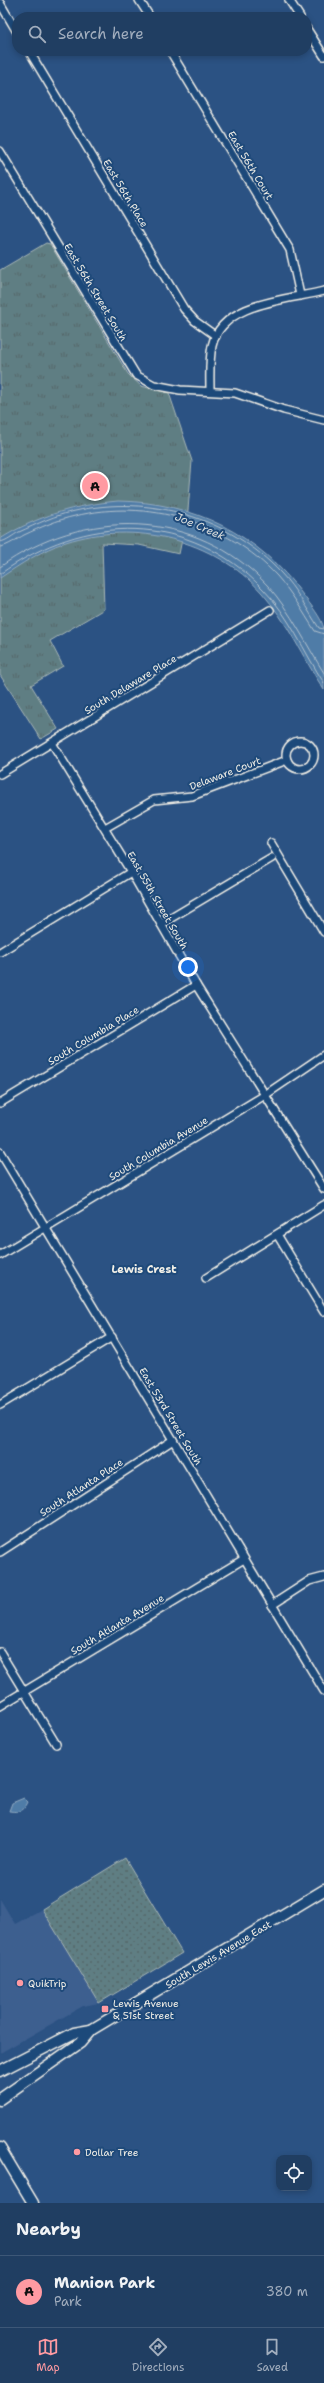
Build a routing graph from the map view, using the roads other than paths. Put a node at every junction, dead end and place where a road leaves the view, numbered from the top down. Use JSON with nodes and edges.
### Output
{"nodes":[{"id":1,"x":140,"y":0,"type":"edge"},
{"id":2,"x":289,"y":0,"type":"edge"},
{"id":3,"x":0,"y":4,"type":"edge"},
{"id":4,"x":147,"y":12,"type":"edge"},
{"id":5,"x":297,"y":12,"type":"edge"},
{"id":6,"x":12,"y":24,"type":"edge"},
{"id":7,"x":312,"y":37,"type":"edge"},
{"id":8,"x":32,"y":56,"type":"edge"},
{"id":9,"x":173,"y":56,"type":"edge"},
{"id":10,"x":324,"y":56,"type":"edge"},
{"id":11,"x":0,"y":151,"type":"edge"},
{"id":12,"x":324,"y":291,"type":"edge"},
{"id":13,"x":300,"y":295,"type":"junction"},
{"id":14,"x":216,"y":336,"type":"junction"},
{"id":15,"x":210,"y":392,"type":"junction"},
{"id":16,"x":324,"y":420,"type":"edge"},
{"id":17,"x":270,"y":610,"type":"dead end"},
{"id":18,"x":52,"y":743,"type":"junction"},
{"id":19,"x":287,"y":760,"type":"dead end"},
{"id":20,"x":0,"y":774,"type":"edge"},
{"id":21,"x":105,"y":828,"type":"junction"},
{"id":22,"x":271,"y":843,"type":"dead end"},
{"id":23,"x":272,"y":858,"type":"dead end"},
{"id":24,"x":131,"y":872,"type":"junction"},
{"id":25,"x":161,"y":924,"type":"junction"},
{"id":26,"x":324,"y":932,"type":"edge"},
{"id":27,"x":0,"y":952,"type":"edge"},
{"id":28,"x":196,"y":985,"type":"junction"},
{"id":29,"x":324,"y":1055,"type":"edge"},
{"id":30,"x":265,"y":1095,"type":"junction"},
{"id":31,"x":0,"y":1103,"type":"edge"},
{"id":32,"x":0,"y":1152,"type":"edge"},
{"id":33,"x":324,"y":1189,"type":"edge"},
{"id":34,"x":324,"y":1206,"type":"edge"},
{"id":35,"x":46,"y":1227,"type":"junction"},
{"id":36,"x":278,"y":1236,"type":"junction"},
{"id":37,"x":0,"y":1255,"type":"edge"},
{"id":38,"x":206,"y":1278,"type":"dead end"},
{"id":39,"x":324,"y":1312,"type":"edge"},
{"id":40,"x":112,"y":1337,"type":"junction"},
{"id":41,"x":0,"y":1405,"type":"edge"},
{"id":42,"x":173,"y":1440,"type":"junction"},
{"id":43,"x":0,"y":1552,"type":"edge"},
{"id":44,"x":244,"y":1559,"type":"junction"},
{"id":45,"x":324,"y":1577,"type":"edge"},
{"id":46,"x":272,"y":1604,"type":"junction"},
{"id":47,"x":0,"y":1652,"type":"edge"},
{"id":48,"x":324,"y":1691,"type":"edge"},
{"id":49,"x":24,"y":1692,"type":"junction"},
{"id":50,"x":0,"y":1706,"type":"edge"},
{"id":51,"x":56,"y":1744,"type":"dead end"},
{"id":52,"x":322,"y":1895,"type":"edge"},
{"id":53,"x":91,"y":2030,"type":"junction"},
{"id":54,"x":65,"y":2038,"type":"junction"},
{"id":55,"x":55,"y":2061,"type":"junction"},
{"id":56,"x":0,"y":2071,"type":"edge"},
{"id":57,"x":0,"y":2099,"type":"edge"},
{"id":58,"x":0,"y":2148,"type":"edge"},
{"id":59,"x":33,"y":2203,"type":"edge"}],
"edges":[{"from":1,"to":4,"type":"street"},
{"from":2,"to":5,"type":"street"},
{"from":3,"to":6,"type":"street"},
{"from":7,"to":10,"type":"street"},
{"from":8,"to":14,"type":"street","name":"East 56th Place"},
{"from":9,"to":13,"type":"street","name":"East 56th Court"},
{"from":11,"to":15,"type":"street","name":"East 56th Street South"},
{"from":12,"to":13,"type":"street"},
{"from":13,"to":14,"type":"street"},
{"from":14,"to":15,"type":"street"},
{"from":15,"to":16,"type":"street"},
{"from":17,"to":18,"type":"street","name":"South Delaware Place"},
{"from":18,"to":20,"type":"street","name":"South Delaware Place"},
{"from":18,"to":21,"type":"street","name":"East 55th Street South"},
{"from":19,"to":21,"type":"street","name":"Delaware Court"},
{"from":21,"to":24,"type":"street","name":"East 55th Street South"},
{"from":22,"to":26,"type":"street"},
{"from":23,"to":25,"type":"street"},
{"from":24,"to":25,"type":"street","name":"East 55th Street South"},
{"from":24,"to":27,"type":"street"},
{"from":25,"to":28,"type":"street","name":"East 55th Street South"},
{"from":28,"to":30,"type":"street","name":"East 55th Street South"},
{"from":28,"to":31,"type":"street","name":"South Columbia Place"},
{"from":29,"to":30,"type":"street","name":"South Columbia Avenue"},
{"from":30,"to":33,"type":"street","name":"East 55th Street South"},
{"from":30,"to":35,"type":"street","name":"South Columbia Avenue"},
{"from":32,"to":35,"type":"street","name":"East 53rd Street South"},
{"from":34,"to":36,"type":"street"},
{"from":35,"to":37,"type":"street","name":"South Columbia Avenue"},
{"from":35,"to":40,"type":"street","name":"East 53rd Street South"},
{"from":36,"to":38,"type":"street"},
{"from":36,"to":39,"type":"street"},
{"from":40,"to":41,"type":"street"},
{"from":40,"to":42,"type":"street","name":"East 53rd Street South"},
{"from":42,"to":43,"type":"street","name":"South Atlanta Place"},
{"from":42,"to":44,"type":"street","name":"East 53rd Street South"},
{"from":44,"to":46,"type":"street","name":"East 53rd Street South"},
{"from":44,"to":49,"type":"street","name":"South Atlanta Avenue"},
{"from":45,"to":46,"type":"street"},
{"from":46,"to":48,"type":"street","name":"East 53rd Street South"},
{"from":47,"to":49,"type":"street"},
{"from":49,"to":50,"type":"street","name":"South Atlanta Avenue"},
{"from":49,"to":51,"type":"street"},
{"from":52,"to":53,"type":"main road","name":"South Lewis Avenue East"},
{"from":53,"to":54,"type":"main road","name":"South Lewis Avenue East"},
{"from":53,"to":55,"type":"main road","name":"South Lewis Avenue East"},
{"from":54,"to":55,"type":"main road"},
{"from":54,"to":56,"type":"main road","name":"South Lewis Avenue East"},
{"from":55,"to":57,"type":"main road","name":"South Lewis Avenue East"},
{"from":58,"to":59,"type":"main road"}]}
